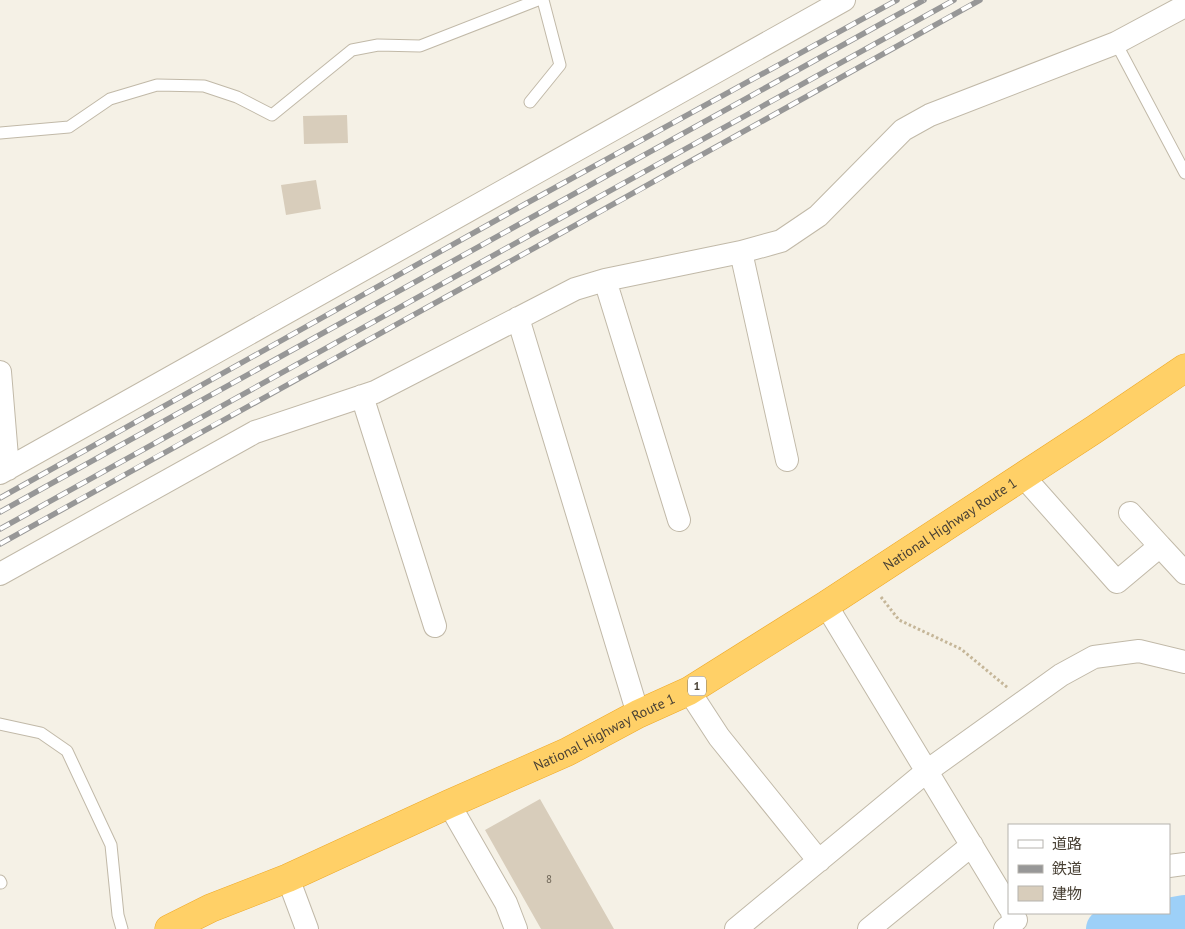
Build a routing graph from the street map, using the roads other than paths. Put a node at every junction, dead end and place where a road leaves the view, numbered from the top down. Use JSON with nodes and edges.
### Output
{"nodes":[{"id":1,"x":538,"y":0,"type":"edge"},
{"id":2,"x":543,"y":0,"type":"edge"},
{"id":3,"x":844,"y":0,"type":"edge"},
{"id":4,"x":1185,"y":6,"type":"edge"},
{"id":5,"x":1116,"y":43,"type":"junction"},
{"id":6,"x":530,"y":102,"type":"dead end"},
{"id":7,"x":0,"y":133,"type":"edge"},
{"id":8,"x":1185,"y":173,"type":"edge"},
{"id":9,"x":741,"y":252,"type":"junction"},
{"id":10,"x":605,"y":280,"type":"junction"},
{"id":11,"x":518,"y":318,"type":"junction"},
{"id":12,"x":1185,"y":368,"type":"edge"},
{"id":13,"x":0,"y":372,"type":"edge"},
{"id":14,"x":362,"y":396,"type":"junction"},
{"id":15,"x":787,"y":460,"type":"dead end"},
{"id":16,"x":4,"y":471,"type":"edge"},
{"id":17,"x":1023,"y":476,"type":"junction"},
{"id":18,"x":1130,"y":513,"type":"dead end"},
{"id":19,"x":679,"y":520,"type":"dead end"},
{"id":20,"x":1160,"y":546,"type":"junction"},
{"id":21,"x":1185,"y":573,"type":"edge"},
{"id":22,"x":0,"y":574,"type":"edge"},
{"id":23,"x":826,"y":605,"type":"junction"},
{"id":24,"x":435,"y":626,"type":"dead end"},
{"id":25,"x":1185,"y":662,"type":"edge"},
{"id":26,"x":689,"y":691,"type":"junction"},
{"id":27,"x":638,"y":714,"type":"junction"},
{"id":28,"x":0,"y":724,"type":"edge"},
{"id":29,"x":927,"y":771,"type":"junction"},
{"id":30,"x":449,"y":804,"type":"junction"},
{"id":31,"x":972,"y":845,"type":"junction"},
{"id":32,"x":820,"y":861,"type":"junction"},
{"id":33,"x":1185,"y":864,"type":"edge"},
{"id":34,"x":1170,"y":866,"type":"edge"},
{"id":35,"x":288,"y":878,"type":"junction"},
{"id":36,"x":1008,"y":906,"type":"edge"},
{"id":37,"x":122,"y":929,"type":"edge"},
{"id":38,"x":169,"y":929,"type":"edge"},
{"id":39,"x":306,"y":929,"type":"edge"},
{"id":40,"x":516,"y":929,"type":"edge"},
{"id":41,"x":736,"y":929,"type":"edge"},
{"id":42,"x":869,"y":929,"type":"edge"}],
"edges":[{"from":1,"to":7,"type":"lane"},
{"from":2,"to":6,"type":"lane"},
{"from":3,"to":16,"type":"street"},
{"from":4,"to":5,"type":"street"},
{"from":5,"to":8,"type":"lane"},
{"from":5,"to":9,"type":"street"},
{"from":9,"to":10,"type":"street"},
{"from":9,"to":15,"type":"street"},
{"from":10,"to":11,"type":"street"},
{"from":10,"to":19,"type":"street"},
{"from":11,"to":14,"type":"street"},
{"from":11,"to":27,"type":"street"},
{"from":12,"to":17,"type":"highway","name":"National Highway Route 1","number":"1"},
{"from":13,"to":16,"type":"street"},
{"from":14,"to":22,"type":"street"},
{"from":14,"to":24,"type":"street"},
{"from":17,"to":20,"type":"street"},
{"from":17,"to":23,"type":"highway","name":"National Highway Route 1","number":"1"},
{"from":18,"to":20,"type":"street"},
{"from":20,"to":21,"type":"street"},
{"from":23,"to":26,"type":"highway","name":"National Highway Route 1","number":"1"},
{"from":23,"to":29,"type":"street"},
{"from":25,"to":29,"type":"street"},
{"from":26,"to":27,"type":"highway","name":"National Highway Route 1","number":"1"},
{"from":26,"to":32,"type":"street"},
{"from":27,"to":30,"type":"highway","name":"National Highway Route 1","number":"1"},
{"from":28,"to":37,"type":"lane"},
{"from":29,"to":31,"type":"street"},
{"from":29,"to":32,"type":"street"},
{"from":30,"to":35,"type":"highway","name":"National Highway Route 1","number":"1"},
{"from":30,"to":40,"type":"street"},
{"from":31,"to":36,"type":"street"},
{"from":31,"to":42,"type":"street"},
{"from":32,"to":41,"type":"street"},
{"from":33,"to":34,"type":"street"},
{"from":35,"to":38,"type":"highway","name":"National Highway Route 1","number":"1"},
{"from":35,"to":39,"type":"street"}]}
